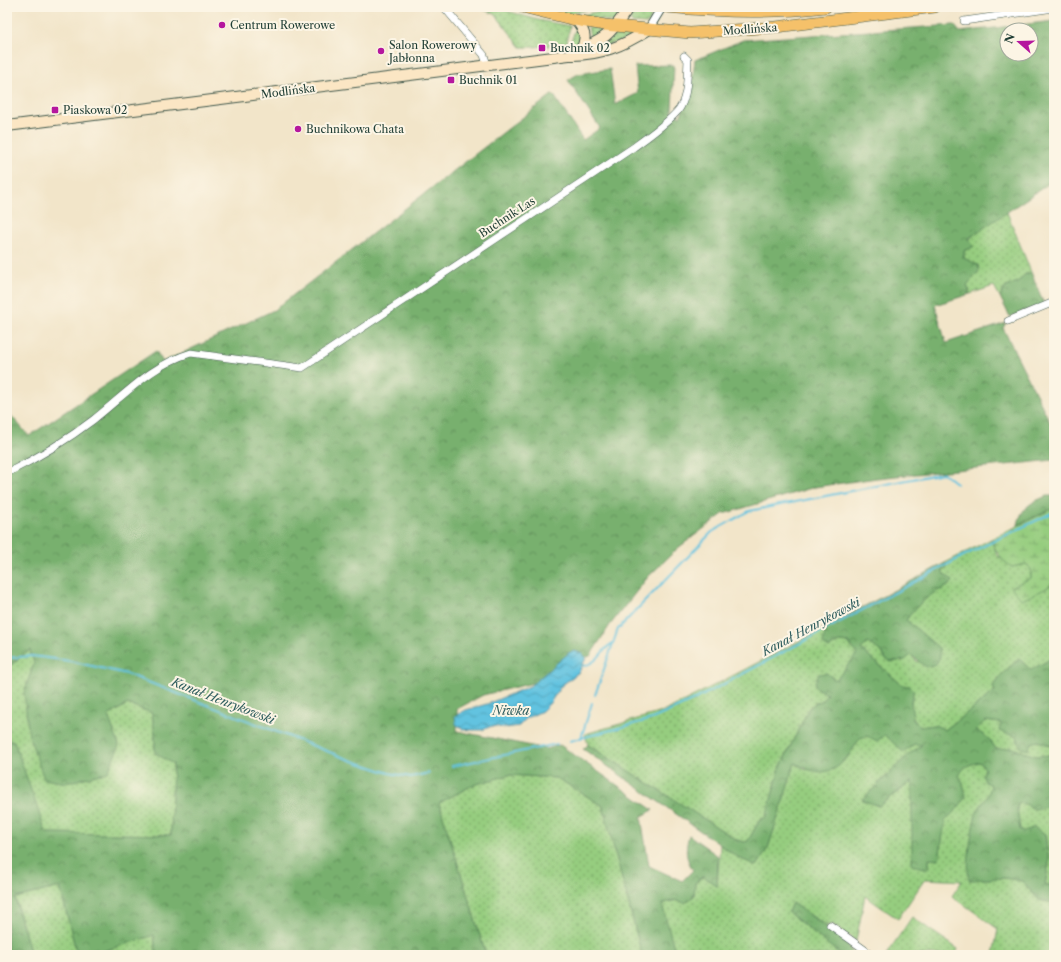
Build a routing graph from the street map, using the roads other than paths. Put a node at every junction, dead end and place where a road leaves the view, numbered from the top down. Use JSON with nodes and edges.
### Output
{"nodes":[{"id":1,"x":444,"y":7,"type":"edge"},
{"id":2,"x":522,"y":7,"type":"edge"},
{"id":3,"x":629,"y":7,"type":"edge"},
{"id":4,"x":662,"y":7,"type":"edge"},
{"id":5,"x":666,"y":7,"type":"edge"},
{"id":6,"x":826,"y":7,"type":"edge"},
{"id":7,"x":935,"y":7,"type":"edge"},
{"id":8,"x":683,"y":8,"type":"edge"},
{"id":9,"x":1054,"y":8,"type":"edge"},
{"id":10,"x":575,"y":20,"type":"junction"},
{"id":11,"x":964,"y":21,"type":"dead end"},
{"id":12,"x":616,"y":26,"type":"junction"},
{"id":13,"x":648,"y":30,"type":"junction"},
{"id":14,"x":581,"y":49,"type":"junction"},
{"id":15,"x":569,"y":55,"type":"junction"},
{"id":16,"x":686,"y":58,"type":"dead end"},
{"id":17,"x":487,"y":65,"type":"junction"},
{"id":18,"x":7,"y":126,"type":"edge"},
{"id":19,"x":1054,"y":302,"type":"edge"},
{"id":20,"x":1008,"y":321,"type":"dead end"},
{"id":21,"x":7,"y":473,"type":"edge"},
{"id":22,"x":830,"y":925,"type":"dead end"},
{"id":23,"x":872,"y":955,"type":"edge"}],
"edges":[{"from":1,"to":17,"type":"street"},
{"from":2,"to":10,"type":"main road"},
{"from":3,"to":12,"type":"main road","name":"Modlińska"},
{"from":4,"to":13,"type":"street"},
{"from":5,"to":8,"type":"main road","name":"Modlińska"},
{"from":6,"to":8,"type":"main road","name":"Modlińska"},
{"from":7,"to":13,"type":"main road","name":"Modlińska"},
{"from":9,"to":11,"type":"street"},
{"from":10,"to":12,"type":"main road"},
{"from":10,"to":14,"type":"main road"},
{"from":12,"to":13,"type":"main road"},
{"from":12,"to":14,"type":"main road","name":"Modlińska"},
{"from":13,"to":15,"type":"main road","name":"Modlińska"},
{"from":14,"to":15,"type":"main road","name":"Modlińska"},
{"from":15,"to":17,"type":"main road","name":"Modlińska"},
{"from":16,"to":21,"type":"street","name":"Buchnik Las"},
{"from":17,"to":18,"type":"main road","name":"Modlińska"},
{"from":19,"to":20,"type":"street"},
{"from":22,"to":23,"type":"street"}]}
